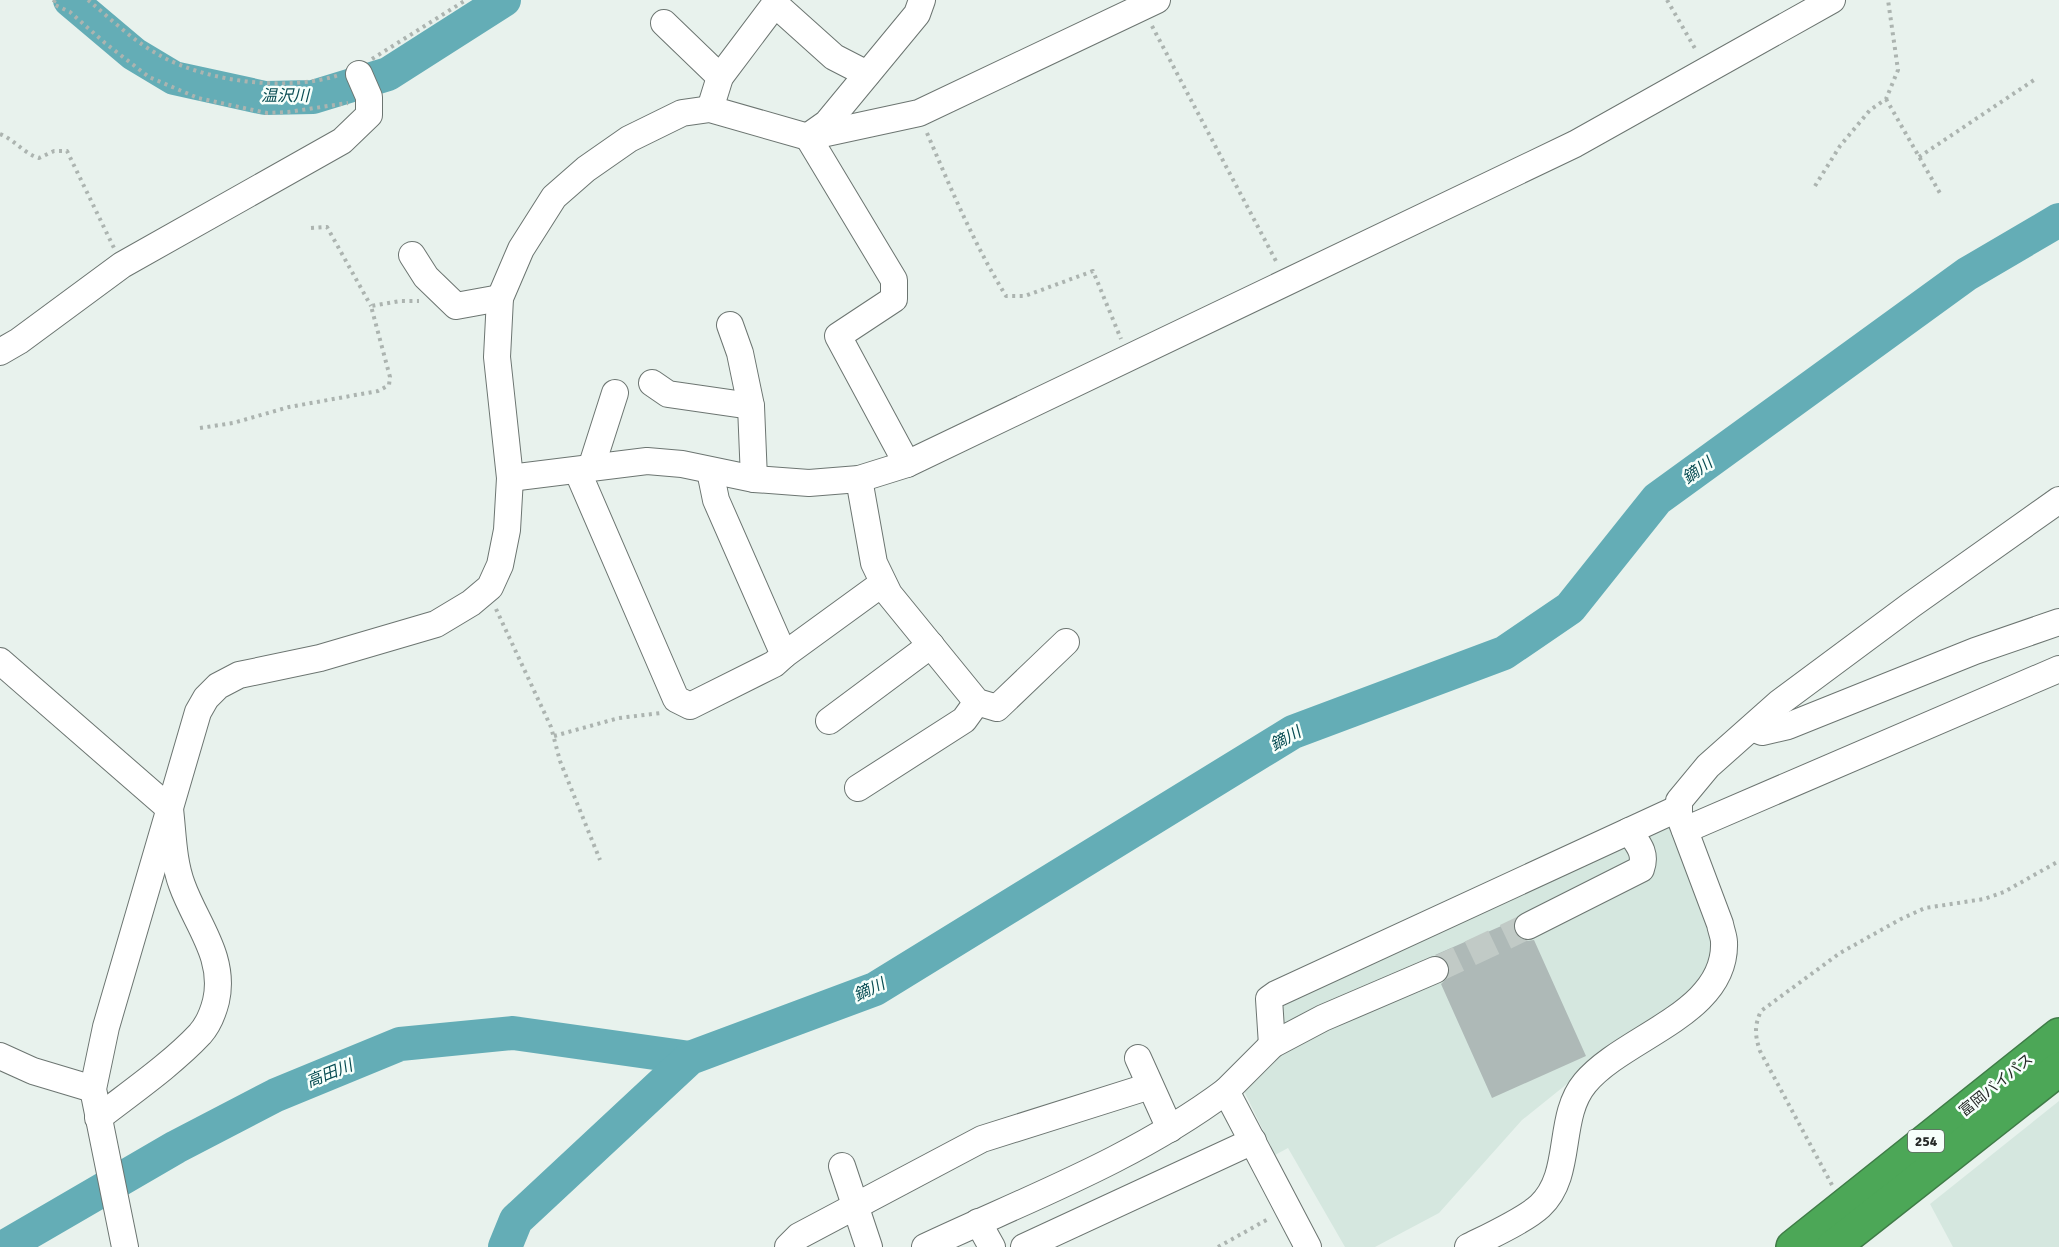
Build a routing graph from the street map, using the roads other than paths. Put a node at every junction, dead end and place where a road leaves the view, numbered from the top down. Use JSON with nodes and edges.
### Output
{"nodes":[{"id":1,"x":922,"y":0,"type":"edge"},
{"id":2,"x":1832,"y":0,"type":"edge"},
{"id":3,"x":1146,"y":2,"type":"edge"},
{"id":4,"x":664,"y":23,"type":"dead end"},
{"id":5,"x":867,"y":74,"type":"junction"},
{"id":6,"x":720,"y":77,"type":"junction"},
{"id":7,"x":362,"y":80,"type":"road end"},
{"id":8,"x":710,"y":109,"type":"junction"},
{"id":9,"x":808,"y":137,"type":"junction"},
{"id":10,"x":412,"y":255,"type":"dead end"},
{"id":11,"x":500,"y":298,"type":"junction"},
{"id":12,"x":730,"y":325,"type":"dead end"},
{"id":13,"x":0,"y":352,"type":"edge"},
{"id":14,"x":652,"y":383,"type":"dead end"},
{"id":15,"x":615,"y":393,"type":"dead end"},
{"id":16,"x":751,"y":406,"type":"junction"},
{"id":17,"x":906,"y":464,"type":"junction"},
{"id":18,"x":584,"y":469,"type":"junction"},
{"id":19,"x":710,"y":471,"type":"junction"},
{"id":20,"x":510,"y":478,"type":"junction"},
{"id":21,"x":753,"y":479,"type":"junction"},
{"id":22,"x":859,"y":479,"type":"junction"},
{"id":23,"x":2059,"y":500,"type":"edge"},
{"id":24,"x":884,"y":583,"type":"junction"},
{"id":25,"x":2059,"y":622,"type":"edge"},
{"id":26,"x":1066,"y":642,"type":"dead end"},
{"id":27,"x":931,"y":645,"type":"junction"},
{"id":28,"x":784,"y":655,"type":"junction"},
{"id":29,"x":0,"y":661,"type":"edge"},
{"id":30,"x":2059,"y":669,"type":"edge"},
{"id":31,"x":977,"y":702,"type":"junction"},
{"id":32,"x":829,"y":721,"type":"dead end"},
{"id":33,"x":1752,"y":728,"type":"junction"},
{"id":34,"x":858,"y":788,"type":"dead end"},
{"id":35,"x":170,"y":809,"type":"junction"},
{"id":36,"x":1682,"y":819,"type":"junction"},
{"id":37,"x":1629,"y":831,"type":"junction"},
{"id":38,"x":1528,"y":926,"type":"tunnel mouth"},
{"id":39,"x":1435,"y":970,"type":"tunnel mouth"},
{"id":40,"x":2059,"y":1035,"type":"edge"},
{"id":41,"x":1272,"y":1045,"type":"junction"},
{"id":42,"x":0,"y":1056,"type":"edge"},
{"id":43,"x":1138,"y":1058,"type":"dead end"},
{"id":44,"x":2059,"y":1069,"type":"edge"},
{"id":45,"x":1150,"y":1086,"type":"junction"},
{"id":46,"x":93,"y":1089,"type":"junction"},
{"id":47,"x":1226,"y":1091,"type":"junction"},
{"id":48,"x":99,"y":1123,"type":"junction"},
{"id":49,"x":1170,"y":1129,"type":"junction"},
{"id":50,"x":1252,"y":1142,"type":"junction"},
{"id":51,"x":842,"y":1166,"type":"dead end"},
{"id":52,"x":856,"y":1206,"type":"junction"},
{"id":53,"x":978,"y":1222,"type":"junction"},
{"id":54,"x":125,"y":1247,"type":"edge"},
{"id":55,"x":788,"y":1247,"type":"edge"},
{"id":56,"x":869,"y":1247,"type":"edge"},
{"id":57,"x":925,"y":1247,"type":"edge"},
{"id":58,"x":993,"y":1247,"type":"edge"},
{"id":59,"x":1024,"y":1247,"type":"edge"},
{"id":60,"x":1308,"y":1247,"type":"edge"},
{"id":61,"x":1468,"y":1247,"type":"edge"},
{"id":62,"x":1793,"y":1247,"type":"edge"},
{"id":63,"x":1833,"y":1247,"type":"edge"}],
"edges":[{"from":1,"to":5,"type":"street"},
{"from":2,"to":17,"type":"street"},
{"from":3,"to":9,"type":"street"},
{"from":4,"to":6,"type":"street"},
{"from":5,"to":6,"type":"street"},
{"from":5,"to":9,"type":"street"},
{"from":6,"to":8,"type":"street"},
{"from":7,"to":13,"type":"street"},
{"from":8,"to":9,"type":"street"},
{"from":8,"to":11,"type":"street"},
{"from":9,"to":17,"type":"street"},
{"from":10,"to":11,"type":"street"},
{"from":11,"to":20,"type":"street"},
{"from":12,"to":16,"type":"street"},
{"from":14,"to":16,"type":"street"},
{"from":15,"to":18,"type":"street"},
{"from":16,"to":21,"type":"street"},
{"from":17,"to":22,"type":"street"},
{"from":18,"to":19,"type":"street"},
{"from":18,"to":20,"type":"street"},
{"from":18,"to":28,"type":"street"},
{"from":19,"to":21,"type":"street"},
{"from":19,"to":28,"type":"street"},
{"from":20,"to":35,"type":"street"},
{"from":21,"to":22,"type":"street"},
{"from":22,"to":24,"type":"street"},
{"from":23,"to":33,"type":"street"},
{"from":24,"to":27,"type":"street"},
{"from":24,"to":28,"type":"street"},
{"from":25,"to":33,"type":"street"},
{"from":26,"to":31,"type":"street"},
{"from":27,"to":31,"type":"street"},
{"from":27,"to":32,"type":"street"},
{"from":29,"to":35,"type":"street"},
{"from":30,"to":36,"type":"street"},
{"from":31,"to":34,"type":"street"},
{"from":33,"to":36,"type":"street"},
{"from":35,"to":46,"type":"street"},
{"from":35,"to":48,"type":"street"},
{"from":36,"to":37,"type":"street"},
{"from":36,"to":61,"type":"street"},
{"from":37,"to":38,"type":"street"},
{"from":37,"to":41,"type":"street"},
{"from":39,"to":41,"type":"street"},
{"from":40,"to":62,"type":"highway","name":"富岡バイパス","number":"254"},
{"from":41,"to":47,"type":"street"},
{"from":42,"to":46,"type":"street"},
{"from":43,"to":45,"type":"street"},
{"from":44,"to":63,"type":"highway","name":"富岡バイパス","number":"254"},
{"from":45,"to":49,"type":"street"},
{"from":45,"to":52,"type":"street"},
{"from":46,"to":48,"type":"street"},
{"from":47,"to":49,"type":"street"},
{"from":47,"to":50,"type":"street"},
{"from":48,"to":54,"type":"street"},
{"from":49,"to":53,"type":"street"},
{"from":50,"to":59,"type":"street"},
{"from":50,"to":60,"type":"street"},
{"from":51,"to":52,"type":"street"},
{"from":52,"to":55,"type":"street"},
{"from":52,"to":56,"type":"street"},
{"from":53,"to":57,"type":"street"},
{"from":53,"to":58,"type":"street"}]}
